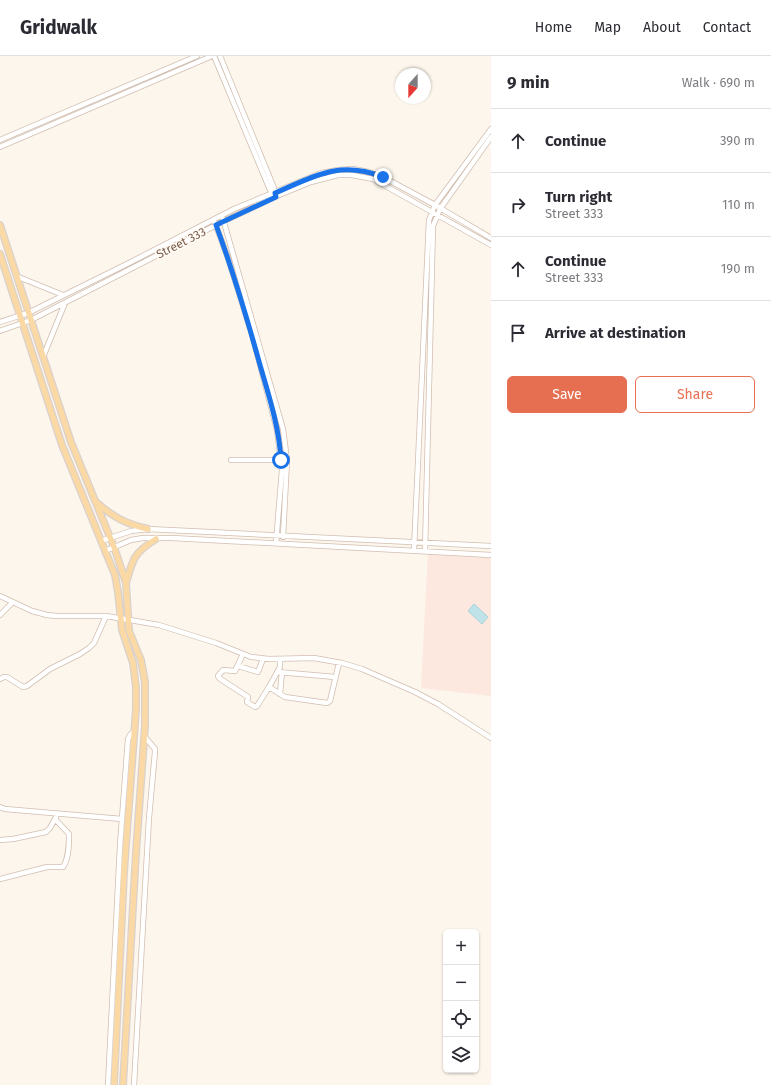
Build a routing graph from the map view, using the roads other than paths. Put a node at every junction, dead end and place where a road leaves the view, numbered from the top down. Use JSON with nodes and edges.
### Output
{"nodes":[{"id":1,"x":197,"y":56,"type":"edge"},
{"id":2,"x":213,"y":56,"type":"edge"},
{"id":3,"x":220,"y":56,"type":"edge"},
{"id":4,"x":491,"y":129,"type":"edge"},
{"id":5,"x":491,"y":137,"type":"edge"},
{"id":6,"x":0,"y":140,"type":"edge"},
{"id":7,"x":0,"y":147,"type":"edge"},
{"id":8,"x":276,"y":193,"type":"junction"},
{"id":9,"x":435,"y":205,"type":"junction"},
{"id":10,"x":440,"y":209,"type":"junction"},
{"id":11,"x":432,"y":212,"type":"junction"},
{"id":12,"x":437,"y":214,"type":"junction"},
{"id":13,"x":221,"y":216,"type":"junction"},
{"id":14,"x":214,"y":219,"type":"junction"},
{"id":15,"x":224,"y":221,"type":"junction"},
{"id":16,"x":0,"y":225,"type":"edge"},
{"id":17,"x":216,"y":225,"type":"junction"},
{"id":18,"x":491,"y":238,"type":"edge"},
{"id":19,"x":491,"y":245,"type":"edge"},
{"id":20,"x":0,"y":254,"type":"edge"},
{"id":21,"x":16,"y":276,"type":"junction"},
{"id":22,"x":63,"y":295,"type":"junction"},
{"id":23,"x":65,"y":303,"type":"junction"},
{"id":24,"x":28,"y":313,"type":"junction"},
{"id":25,"x":20,"y":316,"type":"junction"},
{"id":26,"x":31,"y":320,"type":"junction"},
{"id":27,"x":0,"y":322,"type":"edge"},
{"id":28,"x":22,"y":324,"type":"junction"},
{"id":29,"x":0,"y":331,"type":"edge"},
{"id":30,"x":43,"y":356,"type":"junction"},
{"id":31,"x":231,"y":460,"type":"dead end"},
{"id":32,"x":281,"y":460,"type":"junction"},
{"id":33,"x":94,"y":501,"type":"junction"},
{"id":34,"x":148,"y":528,"type":"junction"},
{"id":35,"x":276,"y":535,"type":"junction"},
{"id":36,"x":283,"y":536,"type":"junction"},
{"id":37,"x":156,"y":538,"type":"junction"},
{"id":38,"x":110,"y":539,"type":"junction"},
{"id":39,"x":102,"y":542,"type":"junction"},
{"id":40,"x":414,"y":542,"type":"junction"},
{"id":41,"x":276,"y":543,"type":"junction"},
{"id":42,"x":283,"y":543,"type":"junction"},
{"id":43,"x":425,"y":543,"type":"junction"},
{"id":44,"x":491,"y":546,"type":"edge"},
{"id":45,"x":114,"y":547,"type":"junction"},
{"id":46,"x":414,"y":550,"type":"junction"},
{"id":47,"x":105,"y":551,"type":"junction"},
{"id":48,"x":425,"y":551,"type":"junction"},
{"id":49,"x":491,"y":555,"type":"edge"},
{"id":50,"x":126,"y":583,"type":"junction"},
{"id":51,"x":0,"y":596,"type":"edge"},
{"id":52,"x":12,"y":603,"type":"junction"},
{"id":53,"x":0,"y":615,"type":"edge"},
{"id":54,"x":106,"y":616,"type":"junction"},
{"id":55,"x":121,"y":619,"type":"junction"},
{"id":56,"x":128,"y":620,"type":"junction"},
{"id":57,"x":243,"y":654,"type":"junction"},
{"id":58,"x":263,"y":659,"type":"junction"},
{"id":59,"x":280,"y":659,"type":"junction"},
{"id":60,"x":339,"y":663,"type":"junction"},
{"id":61,"x":238,"y":666,"type":"junction"},
{"id":62,"x":280,"y":672,"type":"junction"},
{"id":63,"x":335,"y":677,"type":"junction"},
{"id":64,"x":0,"y":679,"type":"edge"},
{"id":65,"x":269,"y":687,"type":"junction"},
{"id":66,"x":280,"y":694,"type":"junction"},
{"id":67,"x":134,"y":731,"type":"junction"},
{"id":68,"x":144,"y":736,"type":"junction"},
{"id":69,"x":491,"y":738,"type":"edge"},
{"id":70,"x":0,"y":807,"type":"edge"},
{"id":71,"x":58,"y":813,"type":"junction"},
{"id":72,"x":55,"y":819,"type":"junction"},
{"id":73,"x":122,"y":819,"type":"junction"},
{"id":74,"x":0,"y":840,"type":"edge"},
{"id":75,"x":0,"y":879,"type":"edge"},
{"id":76,"x":108,"y":1085,"type":"edge"},
{"id":77,"x":114,"y":1085,"type":"edge"},
{"id":78,"x":123,"y":1085,"type":"edge"},
{"id":79,"x":134,"y":1085,"type":"edge"}],
"edges":[{"from":1,"to":6,"type":"street"},
{"from":2,"to":7,"type":"street"},
{"from":2,"to":8,"type":"street"},
{"from":3,"to":8,"type":"street"},
{"from":4,"to":9,"type":"street"},
{"from":5,"to":10,"type":"street"},
{"from":8,"to":9,"type":"street","name":"Street 333"},
{"from":8,"to":11,"type":"street","name":"Street 333"},
{"from":8,"to":13,"type":"street","name":"Street 333"},
{"from":8,"to":15,"type":"street","name":"Street 333"},
{"from":9,"to":10,"type":"street","name":"Street 333"},
{"from":9,"to":11,"type":"street"},
{"from":10,"to":12,"type":"street"},
{"from":10,"to":18,"type":"street"},
{"from":11,"to":12,"type":"street","name":"Street 333"},
{"from":11,"to":40,"type":"street"},
{"from":12,"to":19,"type":"street"},
{"from":12,"to":43,"type":"street"},
{"from":13,"to":14,"type":"street","name":"Street 333"},
{"from":13,"to":15,"type":"street"},
{"from":14,"to":17,"type":"street"},
{"from":14,"to":22,"type":"street","name":"Street 333"},
{"from":15,"to":17,"type":"street","name":"Street 333"},
{"from":15,"to":36,"type":"street"},
{"from":16,"to":21,"type":"main road"},
{"from":17,"to":23,"type":"street","name":"Street 333"},
{"from":17,"to":32,"type":"street"},
{"from":20,"to":25,"type":"main road"},
{"from":21,"to":22,"type":"street"},
{"from":21,"to":24,"type":"main road"},
{"from":22,"to":24,"type":"street","name":"Street 333"},
{"from":23,"to":26,"type":"street","name":"Street 333"},
{"from":23,"to":30,"type":"street"},
{"from":24,"to":25,"type":"street","name":"Street 333"},
{"from":24,"to":26,"type":"main road"},
{"from":25,"to":27,"type":"street","name":"Street 333"},
{"from":25,"to":28,"type":"main road"},
{"from":26,"to":28,"type":"street","name":"Street 333"},
{"from":26,"to":30,"type":"main road"},
{"from":28,"to":29,"type":"street","name":"Street 333"},
{"from":28,"to":39,"type":"main road"},
{"from":30,"to":33,"type":"main road"},
{"from":31,"to":32,"type":"street"},
{"from":32,"to":35,"type":"street"},
{"from":33,"to":34,"type":"main road"},
{"from":33,"to":38,"type":"main road"},
{"from":34,"to":35,"type":"street"},
{"from":34,"to":38,"type":"street"},
{"from":35,"to":36,"type":"street"},
{"from":35,"to":41,"type":"street"},
{"from":36,"to":40,"type":"street"},
{"from":36,"to":42,"type":"street"},
{"from":37,"to":41,"type":"street"},
{"from":37,"to":45,"type":"street"},
{"from":37,"to":50,"type":"main road"},
{"from":38,"to":39,"type":"street"},
{"from":38,"to":45,"type":"main road"},
{"from":39,"to":47,"type":"main road"},
{"from":40,"to":43,"type":"street"},
{"from":40,"to":46,"type":"street"},
{"from":41,"to":42,"type":"street"},
{"from":42,"to":46,"type":"street"},
{"from":43,"to":44,"type":"street"},
{"from":43,"to":48,"type":"street"},
{"from":45,"to":47,"type":"street"},
{"from":45,"to":50,"type":"main road"},
{"from":46,"to":48,"type":"street"},
{"from":47,"to":55,"type":"main road"},
{"from":48,"to":49,"type":"street"},
{"from":50,"to":56,"type":"main road"},
{"from":51,"to":52,"type":"street"},
{"from":52,"to":53,"type":"street"},
{"from":52,"to":54,"type":"street"},
{"from":54,"to":55,"type":"street"},
{"from":54,"to":64,"type":"street"},
{"from":55,"to":56,"type":"street"},
{"from":55,"to":67,"type":"main road"},
{"from":56,"to":57,"type":"street"},
{"from":56,"to":68,"type":"main road"},
{"from":57,"to":58,"type":"street"},
{"from":57,"to":61,"type":"street"},
{"from":58,"to":59,"type":"street"},
{"from":58,"to":61,"type":"street"},
{"from":59,"to":60,"type":"street"},
{"from":59,"to":62,"type":"street"},
{"from":60,"to":63,"type":"street"},
{"from":60,"to":69,"type":"street"},
{"from":61,"to":65,"type":"street"},
{"from":62,"to":63,"type":"street"},
{"from":62,"to":65,"type":"street"},
{"from":62,"to":66,"type":"street"},
{"from":63,"to":66,"type":"street"},
{"from":65,"to":66,"type":"street"},
{"from":67,"to":73,"type":"street"},
{"from":67,"to":77,"type":"main road"},
{"from":68,"to":78,"type":"main road"},
{"from":68,"to":79,"type":"street"},
{"from":70,"to":71,"type":"street"},
{"from":71,"to":72,"type":"street"},
{"from":71,"to":73,"type":"street"},
{"from":72,"to":74,"type":"street"},
{"from":72,"to":75,"type":"street"},
{"from":73,"to":76,"type":"street"}]}
